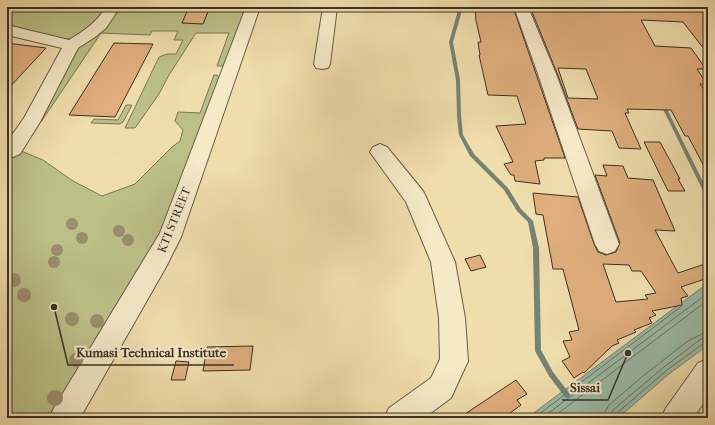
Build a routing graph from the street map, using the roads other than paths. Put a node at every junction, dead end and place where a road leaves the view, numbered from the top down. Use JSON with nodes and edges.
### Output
{"nodes":[{"id":1,"x":112,"y":7,"type":"edge"},
{"id":2,"x":253,"y":7,"type":"edge"},
{"id":3,"x":330,"y":7,"type":"edge"},
{"id":4,"x":521,"y":7,"type":"edge"},
{"id":5,"x":7,"y":30,"type":"edge"},
{"id":6,"x":71,"y":45,"type":"junction"},
{"id":7,"x":322,"y":64,"type":"dead end"},
{"id":8,"x":14,"y":149,"type":"dead end"},
{"id":9,"x":380,"y":152,"type":"dead end"},
{"id":10,"x":607,"y":244,"type":"dead end"},
{"id":11,"x":708,"y":373,"type":"edge"},
{"id":12,"x":64,"y":418,"type":"edge"},
{"id":13,"x":399,"y":418,"type":"edge"},
{"id":14,"x":676,"y":418,"type":"edge"}],
"edges":[{"from":1,"to":6,"type":"street"},
{"from":2,"to":12,"type":"street","name":"KTI STREET"},
{"from":3,"to":7,"type":"street"},
{"from":4,"to":10,"type":"street"},
{"from":5,"to":6,"type":"street"},
{"from":6,"to":8,"type":"street"},
{"from":9,"to":13,"type":"street"},
{"from":11,"to":14,"type":"street"}]}
